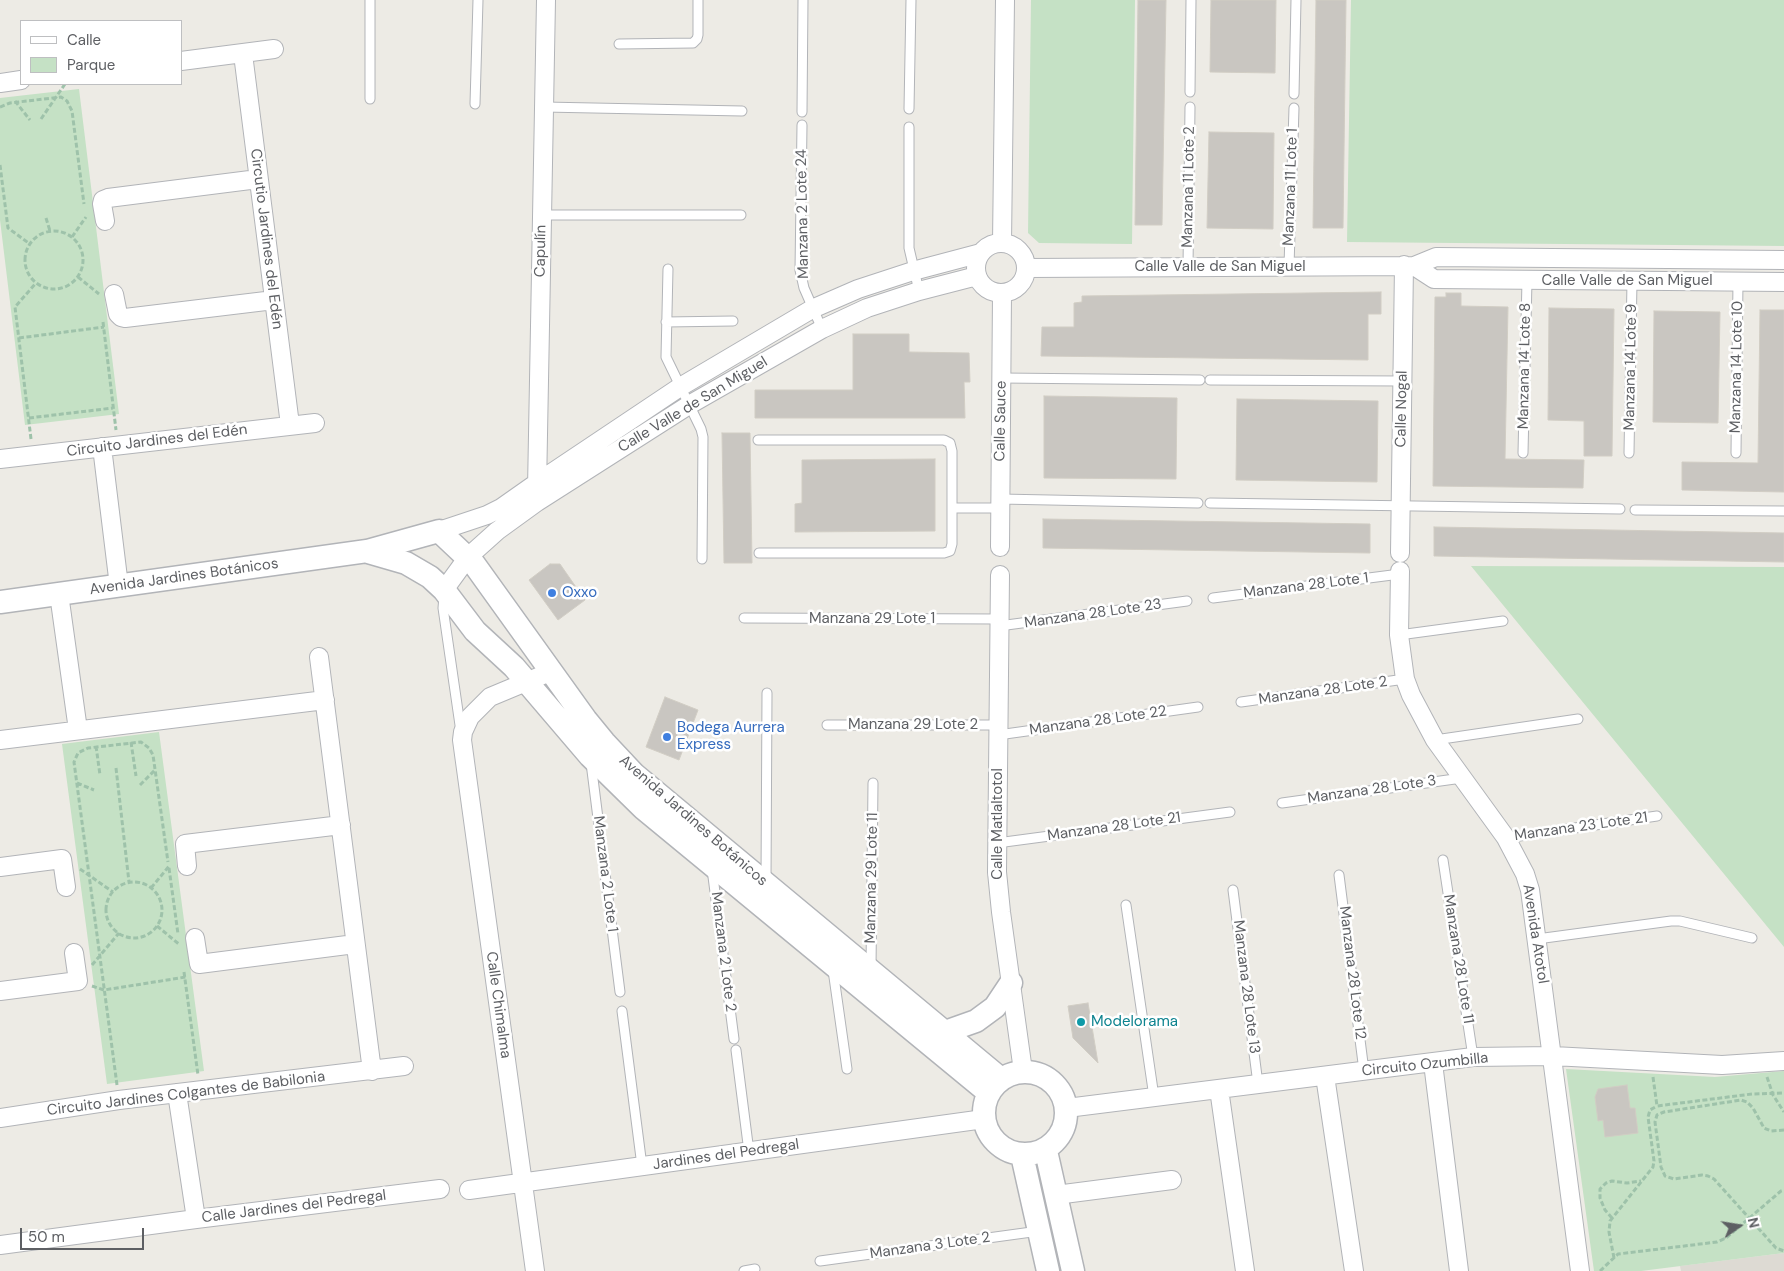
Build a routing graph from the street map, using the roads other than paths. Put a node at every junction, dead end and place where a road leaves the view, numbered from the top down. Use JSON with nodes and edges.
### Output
{"nodes":[{"id":1,"x":370,"y":0,"type":"edge"},
{"id":2,"x":478,"y":0,"type":"edge"},
{"id":3,"x":546,"y":0,"type":"edge"},
{"id":4,"x":698,"y":0,"type":"edge"},
{"id":5,"x":803,"y":0,"type":"edge"},
{"id":6,"x":911,"y":0,"type":"edge"},
{"id":7,"x":1005,"y":0,"type":"edge"},
{"id":8,"x":1191,"y":0,"type":"edge"},
{"id":9,"x":1296,"y":0,"type":"edge"},
{"id":10,"x":619,"y":44,"type":"dead end"},
{"id":11,"x":274,"y":49,"type":"dead end"},
{"id":12,"x":243,"y":54,"type":"junction"},
{"id":13,"x":182,"y":61,"type":"edge"},
{"id":14,"x":20,"y":80,"type":"edge"},
{"id":15,"x":0,"y":82,"type":"edge"},
{"id":16,"x":1190,"y":92,"type":"dead end"},
{"id":17,"x":1294,"y":94,"type":"dead end"},
{"id":18,"x":370,"y":99,"type":"dead end"},
{"id":19,"x":476,"y":104,"type":"dead end"},
{"id":20,"x":544,"y":107,"type":"junction"},
{"id":21,"x":1190,"y":107,"type":"dead end"},
{"id":22,"x":1294,"y":108,"type":"dead end"},
{"id":23,"x":909,"y":109,"type":"dead end"},
{"id":24,"x":742,"y":111,"type":"dead end"},
{"id":25,"x":802,"y":112,"type":"dead end"},
{"id":26,"x":802,"y":125,"type":"dead end"},
{"id":27,"x":909,"y":127,"type":"dead end"},
{"id":28,"x":258,"y":179,"type":"junction"},
{"id":29,"x":542,"y":215,"type":"junction"},
{"id":30,"x":742,"y":215,"type":"dead end"},
{"id":31,"x":105,"y":220,"type":"dead end"},
{"id":32,"x":1002,"y":243,"type":"junction"},
{"id":33,"x":981,"y":253,"type":"junction"},
{"id":34,"x":1784,"y":260,"type":"edge"},
{"id":35,"x":1409,"y":265,"type":"junction"},
{"id":36,"x":1289,"y":266,"type":"junction"},
{"id":37,"x":1188,"y":267,"type":"junction"},
{"id":38,"x":1027,"y":268,"type":"junction"},
{"id":39,"x":668,"y":269,"type":"dead end"},
{"id":40,"x":913,"y":271,"type":"junction"},
{"id":41,"x":977,"y":276,"type":"junction"},
{"id":42,"x":1527,"y":280,"type":"junction"},
{"id":43,"x":1632,"y":280,"type":"junction"},
{"id":44,"x":1738,"y":281,"type":"junction"},
{"id":45,"x":1784,"y":282,"type":"edge"},
{"id":46,"x":919,"y":291,"type":"junction"},
{"id":47,"x":1002,"y":294,"type":"junction"},
{"id":48,"x":107,"y":298,"type":"road end"},
{"id":49,"x":274,"y":300,"type":"junction"},
{"id":50,"x":812,"y":309,"type":"junction"},
{"id":51,"x":666,"y":322,"type":"junction"},
{"id":52,"x":733,"y":322,"type":"dead end"},
{"id":53,"x":822,"y":329,"type":"junction"},
{"id":54,"x":1002,"y":378,"type":"junction"},
{"id":55,"x":1402,"y":381,"type":"junction"},
{"id":56,"x":680,"y":387,"type":"junction"},
{"id":57,"x":689,"y":405,"type":"junction"},
{"id":58,"x":315,"y":423,"type":"dead end"},
{"id":59,"x":290,"y":425,"type":"junction"},
{"id":60,"x":758,"y":440,"type":"dead end"},
{"id":61,"x":110,"y":446,"type":"junction"},
{"id":62,"x":1523,"y":453,"type":"dead end"},
{"id":63,"x":1629,"y":453,"type":"dead end"},
{"id":64,"x":1736,"y":453,"type":"dead end"},
{"id":65,"x":0,"y":459,"type":"edge"},
{"id":66,"x":538,"y":482,"type":"junction"},
{"id":67,"x":537,"y":502,"type":"junction"},
{"id":68,"x":1000,"y":503,"type":"junction"},
{"id":69,"x":1198,"y":503,"type":"dead end"},
{"id":70,"x":1210,"y":503,"type":"dead end"},
{"id":71,"x":1400,"y":507,"type":"junction"},
{"id":72,"x":952,"y":508,"type":"junction"},
{"id":73,"x":1620,"y":509,"type":"dead end"},
{"id":74,"x":1635,"y":510,"type":"dead end"},
{"id":75,"x":1784,"y":511,"type":"edge"},
{"id":76,"x":487,"y":515,"type":"junction"},
{"id":77,"x":439,"y":531,"type":"junction"},
{"id":78,"x":497,"y":531,"type":"junction"},
{"id":79,"x":1000,"y":547,"type":"dead end"},
{"id":80,"x":367,"y":551,"type":"junction"},
{"id":81,"x":759,"y":553,"type":"dead end"},
{"id":82,"x":468,"y":557,"type":"junction"},
{"id":83,"x":702,"y":559,"type":"dead end"},
{"id":84,"x":1400,"y":566,"type":"junction"},
{"id":85,"x":1000,"y":575,"type":"dead end"},
{"id":86,"x":118,"y":586,"type":"junction"},
{"id":87,"x":444,"y":590,"type":"junction"},
{"id":88,"x":59,"y":594,"type":"junction"},
{"id":89,"x":1213,"y":598,"type":"dead end"},
{"id":90,"x":1187,"y":601,"type":"dead end"},
{"id":91,"x":0,"y":602,"type":"edge"},
{"id":92,"x":744,"y":618,"type":"dead end"},
{"id":93,"x":1503,"y":621,"type":"dead end"},
{"id":94,"x":999,"y":623,"type":"junction"},
{"id":95,"x":1400,"y":635,"type":"junction"},
{"id":96,"x":526,"y":638,"type":"junction"},
{"id":97,"x":498,"y":651,"type":"junction"},
{"id":98,"x":319,"y":657,"type":"dead end"},
{"id":99,"x":550,"y":672,"type":"junction"},
{"id":100,"x":1405,"y":679,"type":"junction"},
{"id":101,"x":526,"y":681,"type":"junction"},
{"id":102,"x":767,"y":693,"type":"dead end"},
{"id":103,"x":325,"y":700,"type":"junction"},
{"id":104,"x":1241,"y":702,"type":"dead end"},
{"id":105,"x":1198,"y":707,"type":"dead end"},
{"id":106,"x":1578,"y":719,"type":"dead end"},
{"id":107,"x":827,"y":726,"type":"dead end"},
{"id":108,"x":86,"y":729,"type":"junction"},
{"id":109,"x":998,"y":730,"type":"junction"},
{"id":110,"x":0,"y":740,"type":"edge"},
{"id":111,"x":462,"y":740,"type":"junction"},
{"id":112,"x":1435,"y":740,"type":"junction"},
{"id":113,"x":590,"y":756,"type":"junction"},
{"id":114,"x":1462,"y":778,"type":"junction"},
{"id":115,"x":873,"y":783,"type":"dead end"},
{"id":116,"x":1282,"y":803,"type":"dead end"},
{"id":117,"x":1230,"y":812,"type":"dead end"},
{"id":118,"x":1657,"y":816,"type":"dead end"},
{"id":119,"x":341,"y":825,"type":"junction"},
{"id":120,"x":1506,"y":838,"type":"junction"},
{"id":121,"x":997,"y":843,"type":"junction"},
{"id":122,"x":1443,"y":860,"type":"dead end"},
{"id":123,"x":187,"y":866,"type":"dead end"},
{"id":124,"x":712,"y":866,"type":"junction"},
{"id":125,"x":0,"y":868,"type":"edge"},
{"id":126,"x":1339,"y":875,"type":"dead end"},
{"id":127,"x":766,"y":885,"type":"junction"},
{"id":128,"x":66,"y":887,"type":"dead end"},
{"id":129,"x":1233,"y":890,"type":"dead end"},
{"id":130,"x":1126,"y":905,"type":"dead end"},
{"id":131,"x":195,"y":938,"type":"dead end"},
{"id":132,"x":1752,"y":938,"type":"dead end"},
{"id":133,"x":1537,"y":939,"type":"junction"},
{"id":134,"x":355,"y":944,"type":"junction"},
{"id":135,"x":74,"y":953,"type":"dead end"},
{"id":136,"x":832,"y":965,"type":"junction"},
{"id":137,"x":872,"y":972,"type":"junction"},
{"id":138,"x":1011,"y":982,"type":"junction"},
{"id":139,"x":0,"y":991,"type":"edge"},
{"id":140,"x":620,"y":992,"type":"dead end"},
{"id":141,"x":622,"y":1011,"type":"dead end"},
{"id":142,"x":945,"y":1032,"type":"junction"},
{"id":143,"x":734,"y":1039,"type":"dead end"},
{"id":144,"x":736,"y":1050,"type":"dead end"},
{"id":145,"x":1553,"y":1056,"type":"junction"},
{"id":146,"x":1473,"y":1057,"type":"junction"},
{"id":147,"x":1784,"y":1061,"type":"edge"},
{"id":148,"x":1433,"y":1062,"type":"junction"},
{"id":149,"x":404,"y":1066,"type":"dead end"},
{"id":150,"x":847,"y":1069,"type":"dead end"},
{"id":151,"x":372,"y":1071,"type":"junction"},
{"id":152,"x":1023,"y":1071,"type":"junction"},
{"id":153,"x":1364,"y":1071,"type":"junction"},
{"id":154,"x":1325,"y":1076,"type":"junction"},
{"id":155,"x":1258,"y":1084,"type":"junction"},
{"id":156,"x":995,"y":1086,"type":"junction"},
{"id":157,"x":1219,"y":1089,"type":"junction"},
{"id":158,"x":177,"y":1093,"type":"junction"},
{"id":159,"x":1154,"y":1097,"type":"junction"},
{"id":160,"x":1068,"y":1108,"type":"junction"},
{"id":161,"x":0,"y":1118,"type":"edge"},
{"id":162,"x":984,"y":1119,"type":"junction"},
{"id":163,"x":1046,"y":1151,"type":"junction"},
{"id":164,"x":749,"y":1152,"type":"junction"},
{"id":165,"x":1022,"y":1155,"type":"junction"},
{"id":166,"x":642,"y":1166,"type":"junction"},
{"id":167,"x":1172,"y":1180,"type":"dead end"},
{"id":168,"x":523,"y":1183,"type":"junction"},
{"id":169,"x":440,"y":1189,"type":"dead end"},
{"id":170,"x":469,"y":1190,"type":"dead end"},
{"id":171,"x":1056,"y":1195,"type":"junction"},
{"id":172,"x":196,"y":1218,"type":"junction"},
{"id":173,"x":1039,"y":1231,"type":"junction"},
{"id":174,"x":0,"y":1245,"type":"edge"},
{"id":175,"x":820,"y":1261,"type":"dead end"},
{"id":176,"x":756,"y":1270,"type":"dead end"},
{"id":177,"x":535,"y":1271,"type":"edge"},
{"id":178,"x":744,"y":1271,"type":"edge"},
{"id":179,"x":1048,"y":1271,"type":"edge"},
{"id":180,"x":1073,"y":1271,"type":"edge"},
{"id":181,"x":1246,"y":1271,"type":"edge"},
{"id":182,"x":1354,"y":1271,"type":"edge"},
{"id":183,"x":1459,"y":1271,"type":"edge"},
{"id":184,"x":1580,"y":1271,"type":"edge"}],
"edges":[{"from":1,"to":18,"type":"lane"},
{"from":2,"to":19,"type":"lane"},
{"from":3,"to":20,"type":"street","name":"Capulín"},
{"from":4,"to":10,"type":"lane"},
{"from":5,"to":25,"type":"lane"},
{"from":6,"to":23,"type":"lane"},
{"from":7,"to":32,"type":"street"},
{"from":8,"to":16,"type":"lane"},
{"from":9,"to":17,"type":"lane"},
{"from":11,"to":12,"type":"street"},
{"from":12,"to":13,"type":"street"},
{"from":12,"to":28,"type":"street","name":"Circutio Jardines del Edén"},
{"from":14,"to":15,"type":"street"},
{"from":20,"to":24,"type":"lane"},
{"from":20,"to":29,"type":"street","name":"Capulín"},
{"from":21,"to":37,"type":"lane","name":"Manzana 11 Lote 2"},
{"from":22,"to":36,"type":"lane","name":"Manzana 11 Lote 1"},
{"from":26,"to":50,"type":"lane","name":"Manzana 2 Lote 24"},
{"from":27,"to":40,"type":"lane"},
{"from":28,"to":31,"type":"street"},
{"from":28,"to":49,"type":"street","name":"Circutio Jardines del Edén"},
{"from":29,"to":30,"type":"lane"},
{"from":29,"to":66,"type":"street","name":"Capulín"},
{"from":32,"to":33,"type":"street"},
{"from":32,"to":38,"type":"street"},
{"from":33,"to":40,"type":"street","name":"Calle Valle de San Miguel"},
{"from":33,"to":41,"type":"street"},
{"from":34,"to":35,"type":"street","name":"Calle Valle de San Miguel"},
{"from":35,"to":36,"type":"street","name":"Calle Valle de San Miguel"},
{"from":35,"to":42,"type":"street","name":"Calle Valle de San Miguel"},
{"from":35,"to":55,"type":"street","name":"Calle Nogal"},
{"from":36,"to":37,"type":"street","name":"Calle Valle de San Miguel"},
{"from":37,"to":38,"type":"street","name":"Calle Valle de San Miguel"},
{"from":38,"to":47,"type":"street"},
{"from":39,"to":51,"type":"lane"},
{"from":40,"to":46,"type":"lane"},
{"from":40,"to":50,"type":"street","name":"Calle Valle de San Miguel"},
{"from":41,"to":46,"type":"street","name":"Calle Valle de San Miguel"},
{"from":41,"to":47,"type":"street"},
{"from":42,"to":43,"type":"street","name":"Calle Valle de San Miguel"},
{"from":42,"to":62,"type":"lane","name":"Manzana 14 Lote 8"},
{"from":43,"to":44,"type":"street","name":"Calle Valle de San Miguel"},
{"from":43,"to":63,"type":"lane","name":"Manzana 14 Lote 9"},
{"from":44,"to":45,"type":"street","name":"Calle Valle de San Miguel"},
{"from":44,"to":64,"type":"lane","name":"Manzana 14 Lote 10"},
{"from":46,"to":53,"type":"street","name":"Calle Valle de San Miguel"},
{"from":47,"to":54,"type":"street","name":"Calle Sauce"},
{"from":48,"to":49,"type":"street"},
{"from":49,"to":59,"type":"street","name":"Circutio Jardines del Edén"},
{"from":50,"to":53,"type":"lane","name":"Manzana 2 Lote 24"},
{"from":50,"to":56,"type":"street","name":"Calle Valle de San Miguel"},
{"from":51,"to":52,"type":"lane"},
{"from":51,"to":56,"type":"lane"},
{"from":53,"to":57,"type":"street","name":"Calle Valle de San Miguel"},
{"from":54,"to":55,"type":"lane"},
{"from":54,"to":68,"type":"street","name":"Calle Sauce"},
{"from":55,"to":71,"type":"street","name":"Calle Nogal"},
{"from":56,"to":57,"type":"lane"},
{"from":56,"to":66,"type":"street","name":"Calle Valle de San Miguel"},
{"from":57,"to":67,"type":"street","name":"Calle Valle de San Miguel"},
{"from":57,"to":83,"type":"lane"},
{"from":58,"to":59,"type":"street","name":"Circuito Jardines del Edén"},
{"from":59,"to":61,"type":"street","name":"Circuito Jardines del Edén"},
{"from":60,"to":72,"type":"lane"},
{"from":61,"to":65,"type":"street","name":"Circuito Jardines del Edén"},
{"from":61,"to":86,"type":"street"},
{"from":66,"to":67,"type":"street","name":"Capulín"},
{"from":66,"to":76,"type":"street","name":"Calle Valle de San Miguel"},
{"from":67,"to":78,"type":"street","name":"Calle Valle de San Miguel"},
{"from":68,"to":69,"type":"lane"},
{"from":68,"to":72,"type":"lane"},
{"from":68,"to":79,"type":"street","name":"Calle Sauce"},
{"from":70,"to":71,"type":"lane"},
{"from":71,"to":73,"type":"lane"},
{"from":71,"to":84,"type":"street","name":"Calle Nogal"},
{"from":72,"to":81,"type":"lane"},
{"from":74,"to":75,"type":"lane"},
{"from":76,"to":77,"type":"street","name":"Calle Valle de San Miguel"},
{"from":76,"to":78,"type":"lane"},
{"from":77,"to":80,"type":"street","name":"Avenida Jardines Botánicos"},
{"from":77,"to":82,"type":"street","name":"Avenida Jardines Botánicos"},
{"from":78,"to":82,"type":"street","name":"Calle Valle de San Miguel"},
{"from":80,"to":86,"type":"street","name":"Avenida Jardines Botánicos"},
{"from":80,"to":87,"type":"street","name":"Avenida Jardines Botánicos"},
{"from":82,"to":87,"type":"street","name":"Calle Valle de San Miguel"},
{"from":82,"to":96,"type":"street","name":"Avenida Jardines Botánicos"},
{"from":84,"to":89,"type":"lane","name":"Manzana 28 Lote 1"},
{"from":84,"to":95,"type":"street","name":"Avenida Atotol"},
{"from":85,"to":94,"type":"street","name":"Calle Matlaltotol"},
{"from":86,"to":88,"type":"street","name":"Avenida Jardines Botánicos"},
{"from":87,"to":97,"type":"street","name":"Avenida Jardines Botánicos"},
{"from":87,"to":111,"type":"lane","name":"Calle Chimalma"},
{"from":88,"to":91,"type":"street","name":"Avenida Jardines Botánicos"},
{"from":88,"to":108,"type":"street"},
{"from":90,"to":94,"type":"lane","name":"Manzana 28 Lote 23"},
{"from":92,"to":94,"type":"lane","name":"Manzana 29 Lote 1"},
{"from":93,"to":95,"type":"lane"},
{"from":94,"to":109,"type":"street","name":"Calle Matlaltotol"},
{"from":95,"to":100,"type":"street","name":"Avenida Atotol"},
{"from":96,"to":97,"type":"street"},
{"from":96,"to":99,"type":"street","name":"Avenida Jardines Botánicos"},
{"from":97,"to":101,"type":"street","name":"Avenida Jardines Botánicos"},
{"from":98,"to":103,"type":"street"},
{"from":99,"to":101,"type":"street","name":"Calle Chimalma"},
{"from":99,"to":127,"type":"street","name":"Avenida Jardines Botánicos"},
{"from":100,"to":104,"type":"lane","name":"Manzana 28 Lote 2"},
{"from":100,"to":112,"type":"street","name":"Avenida Atotol"},
{"from":101,"to":111,"type":"street","name":"Calle Chimalma"},
{"from":101,"to":113,"type":"street","name":"Avenida Jardines Botánicos"},
{"from":102,"to":127,"type":"lane"},
{"from":103,"to":108,"type":"street"},
{"from":103,"to":119,"type":"street"},
{"from":105,"to":109,"type":"lane","name":"Manzana 28 Lote 22"},
{"from":106,"to":112,"type":"lane"},
{"from":107,"to":109,"type":"lane","name":"Manzana 29 Lote 2"},
{"from":108,"to":110,"type":"street"},
{"from":109,"to":121,"type":"street","name":"Calle Matlaltotol"},
{"from":111,"to":168,"type":"street","name":"Calle Chimalma"},
{"from":112,"to":114,"type":"street","name":"Avenida Atotol"},
{"from":113,"to":124,"type":"street","name":"Avenida Jardines Botánicos"},
{"from":113,"to":140,"type":"lane","name":"Manzana 2 Lote 1"},
{"from":114,"to":116,"type":"lane","name":"Manzana 28 Lote 3"},
{"from":114,"to":120,"type":"street","name":"Avenida Atotol"},
{"from":115,"to":137,"type":"lane","name":"Manzana 29 Lote 11"},
{"from":117,"to":121,"type":"lane","name":"Manzana 28 Lote 21"},
{"from":118,"to":120,"type":"lane","name":"Manzana 23 Lote 21"},
{"from":119,"to":123,"type":"street"},
{"from":119,"to":134,"type":"street"},
{"from":120,"to":133,"type":"street","name":"Avenida Atotol"},
{"from":121,"to":138,"type":"street","name":"Calle Matlaltotol"},
{"from":122,"to":146,"type":"lane","name":"Manzana 28 Lote 11"},
{"from":124,"to":136,"type":"street","name":"Avenida Jardines Botánicos"},
{"from":124,"to":143,"type":"lane","name":"Manzana 2 Lote 2"},
{"from":125,"to":128,"type":"street"},
{"from":126,"to":153,"type":"lane","name":"Manzana 28 Lote 12"},
{"from":127,"to":137,"type":"street","name":"Avenida Jardines Botánicos"},
{"from":129,"to":155,"type":"lane","name":"Manzana 28 Lote 13"},
{"from":130,"to":159,"type":"lane"},
{"from":131,"to":134,"type":"street"},
{"from":132,"to":133,"type":"lane"},
{"from":133,"to":145,"type":"street","name":"Avenida Atotol"},
{"from":134,"to":151,"type":"street"},
{"from":135,"to":139,"type":"street"},
{"from":136,"to":150,"type":"lane"},
{"from":136,"to":156,"type":"street","name":"Avenida Jardines Botánicos"},
{"from":137,"to":142,"type":"street","name":"Avenida Jardines Botánicos"},
{"from":138,"to":142,"type":"street"},
{"from":138,"to":152,"type":"street","name":"Calle Matlaltotol"},
{"from":141,"to":166,"type":"lane"},
{"from":142,"to":156,"type":"street","name":"Avenida Jardines Botánicos"},
{"from":144,"to":164,"type":"lane"},
{"from":145,"to":146,"type":"street","name":"Circuito Ozumbilla"},
{"from":145,"to":147,"type":"street","name":"Circuito Ozumbilla"},
{"from":145,"to":184,"type":"street","name":"Avenida Atotol"},
{"from":146,"to":148,"type":"street","name":"Circuito Ozumbilla"},
{"from":148,"to":153,"type":"street","name":"Circuito Ozumbilla"},
{"from":148,"to":183,"type":"street"},
{"from":149,"to":151,"type":"street","name":"Circuito Jardines Colgantes de Babilonia"},
{"from":151,"to":158,"type":"street","name":"Circuito Jardines Colgantes de Babilonia"},
{"from":152,"to":156,"type":"street"},
{"from":152,"to":160,"type":"street"},
{"from":153,"to":154,"type":"street","name":"Circuito Ozumbilla"},
{"from":154,"to":155,"type":"street","name":"Circuito Ozumbilla"},
{"from":154,"to":182,"type":"street"},
{"from":155,"to":157,"type":"street","name":"Circuito Ozumbilla"},
{"from":156,"to":162,"type":"street"},
{"from":157,"to":159,"type":"street","name":"Circuito Ozumbilla"},
{"from":157,"to":181,"type":"street"},
{"from":158,"to":161,"type":"street","name":"Circuito Jardines Colgantes de Babilonia"},
{"from":158,"to":172,"type":"street"},
{"from":159,"to":160,"type":"street","name":"Circuito Ozumbilla"},
{"from":160,"to":163,"type":"street"},
{"from":162,"to":164,"type":"street","name":"Jardines del Pedregal"},
{"from":162,"to":165,"type":"street"},
{"from":163,"to":165,"type":"street"},
{"from":163,"to":171,"type":"street"},
{"from":164,"to":166,"type":"street","name":"Jardines del Pedregal"},
{"from":165,"to":173,"type":"street"},
{"from":166,"to":168,"type":"street","name":"Jardines del Pedregal"},
{"from":167,"to":171,"type":"street"},
{"from":168,"to":170,"type":"street","name":"Jardines del Pedregal"},
{"from":168,"to":177,"type":"street","name":"Calle Chimalma"},
{"from":169,"to":172,"type":"street","name":"Calle Jardines del Pedregal"},
{"from":171,"to":180,"type":"street"},
{"from":172,"to":174,"type":"street","name":"Calle Jardines del Pedregal"},
{"from":173,"to":175,"type":"lane","name":"Manzana 3 Lote 2"},
{"from":173,"to":179,"type":"street"},
{"from":176,"to":178,"type":"lane"}]}
